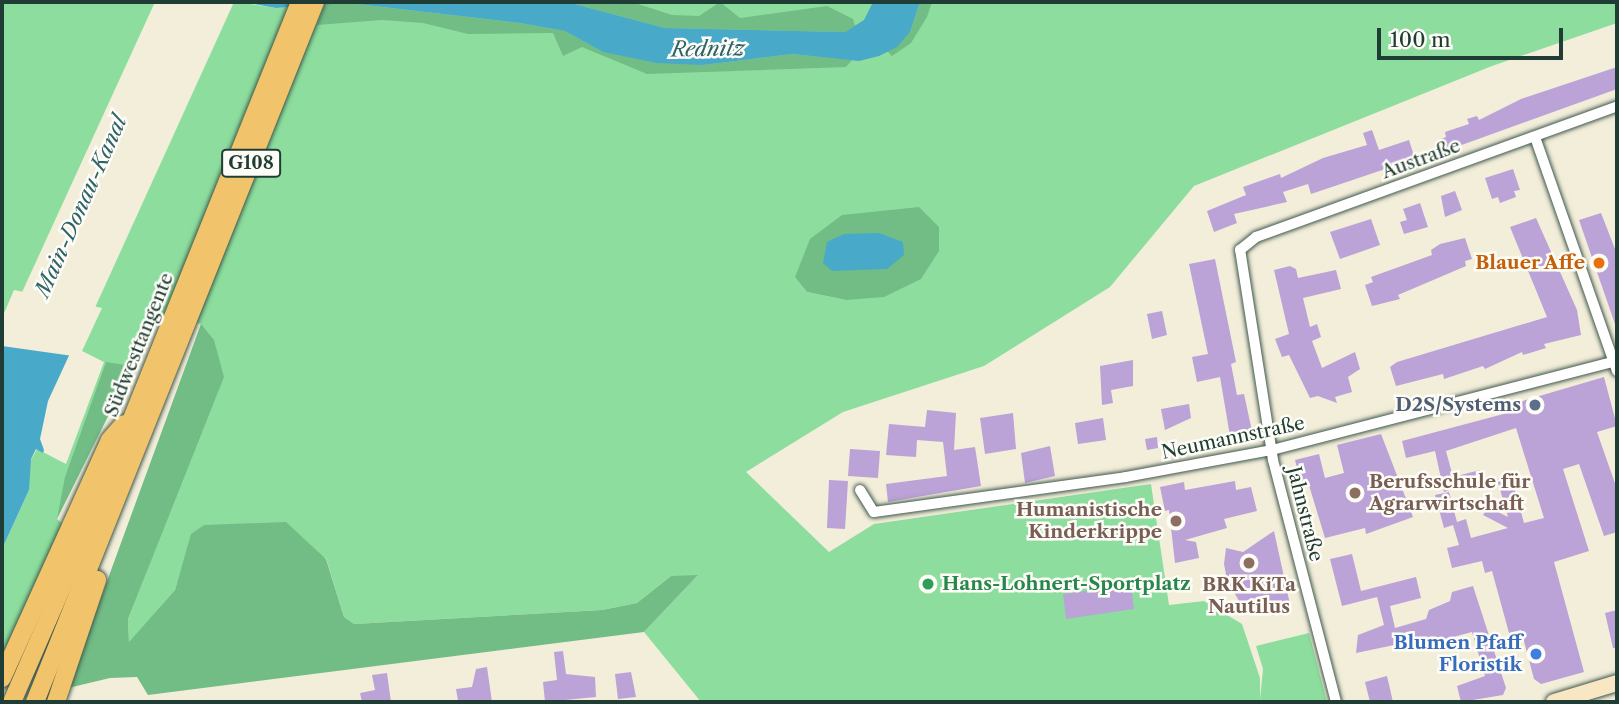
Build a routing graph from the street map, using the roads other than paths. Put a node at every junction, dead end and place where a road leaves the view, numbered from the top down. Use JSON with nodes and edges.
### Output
{"nodes":[{"id":1,"x":299,"y":2,"type":"edge"},
{"id":2,"x":315,"y":2,"type":"edge"},
{"id":3,"x":1617,"y":106,"type":"edge"},
{"id":4,"x":1535,"y":137,"type":"junction"},
{"id":5,"x":1240,"y":250,"type":"joint"},
{"id":6,"x":180,"y":322,"type":"junction"},
{"id":7,"x":1616,"y":365,"type":"edge"},
{"id":8,"x":135,"y":411,"type":"junction"},
{"id":9,"x":1272,"y":450,"type":"junction"},
{"id":10,"x":124,"y":481,"type":"junction"},
{"id":11,"x":860,"y":490,"type":"dead end"},
{"id":12,"x":2,"y":678,"type":"edge"},
{"id":13,"x":1617,"y":683,"type":"edge"},
{"id":14,"x":12,"y":702,"type":"edge"},
{"id":15,"x":35,"y":702,"type":"edge"},
{"id":16,"x":56,"y":702,"type":"edge"},
{"id":17,"x":1336,"y":702,"type":"edge"},
{"id":18,"x":1555,"y":702,"type":"edge"}],
"edges":[{"from":1,"to":6,"type":"highway","name":"Südwesttangente","number":"G108"},
{"from":2,"to":6,"type":"highway","name":"Südwesttangente","number":"G108"},
{"from":3,"to":4,"type":"street","name":"Austraße"},
{"from":4,"to":5,"type":"street","name":"Austraße"},
{"from":4,"to":7,"type":"street"},
{"from":5,"to":9,"type":"street","name":"Jahnstraße"},
{"from":6,"to":8,"type":"highway","name":"Südwesttangente","number":"G108"},
{"from":6,"to":10,"type":"highway","name":"Südwesttangente","number":"G108"},
{"from":7,"to":9,"type":"street","name":"Neumannstraße"},
{"from":8,"to":12,"type":"highway"},
{"from":8,"to":14,"type":"highway","name":"Südwesttangente","number":"G108"},
{"from":9,"to":11,"type":"street","name":"Neumannstraße"},
{"from":9,"to":17,"type":"street","name":"Jahnstraße"},
{"from":10,"to":15,"type":"highway","name":"Südwesttangente","number":"G108"},
{"from":10,"to":16,"type":"highway"},
{"from":13,"to":18,"type":"main road"}]}
